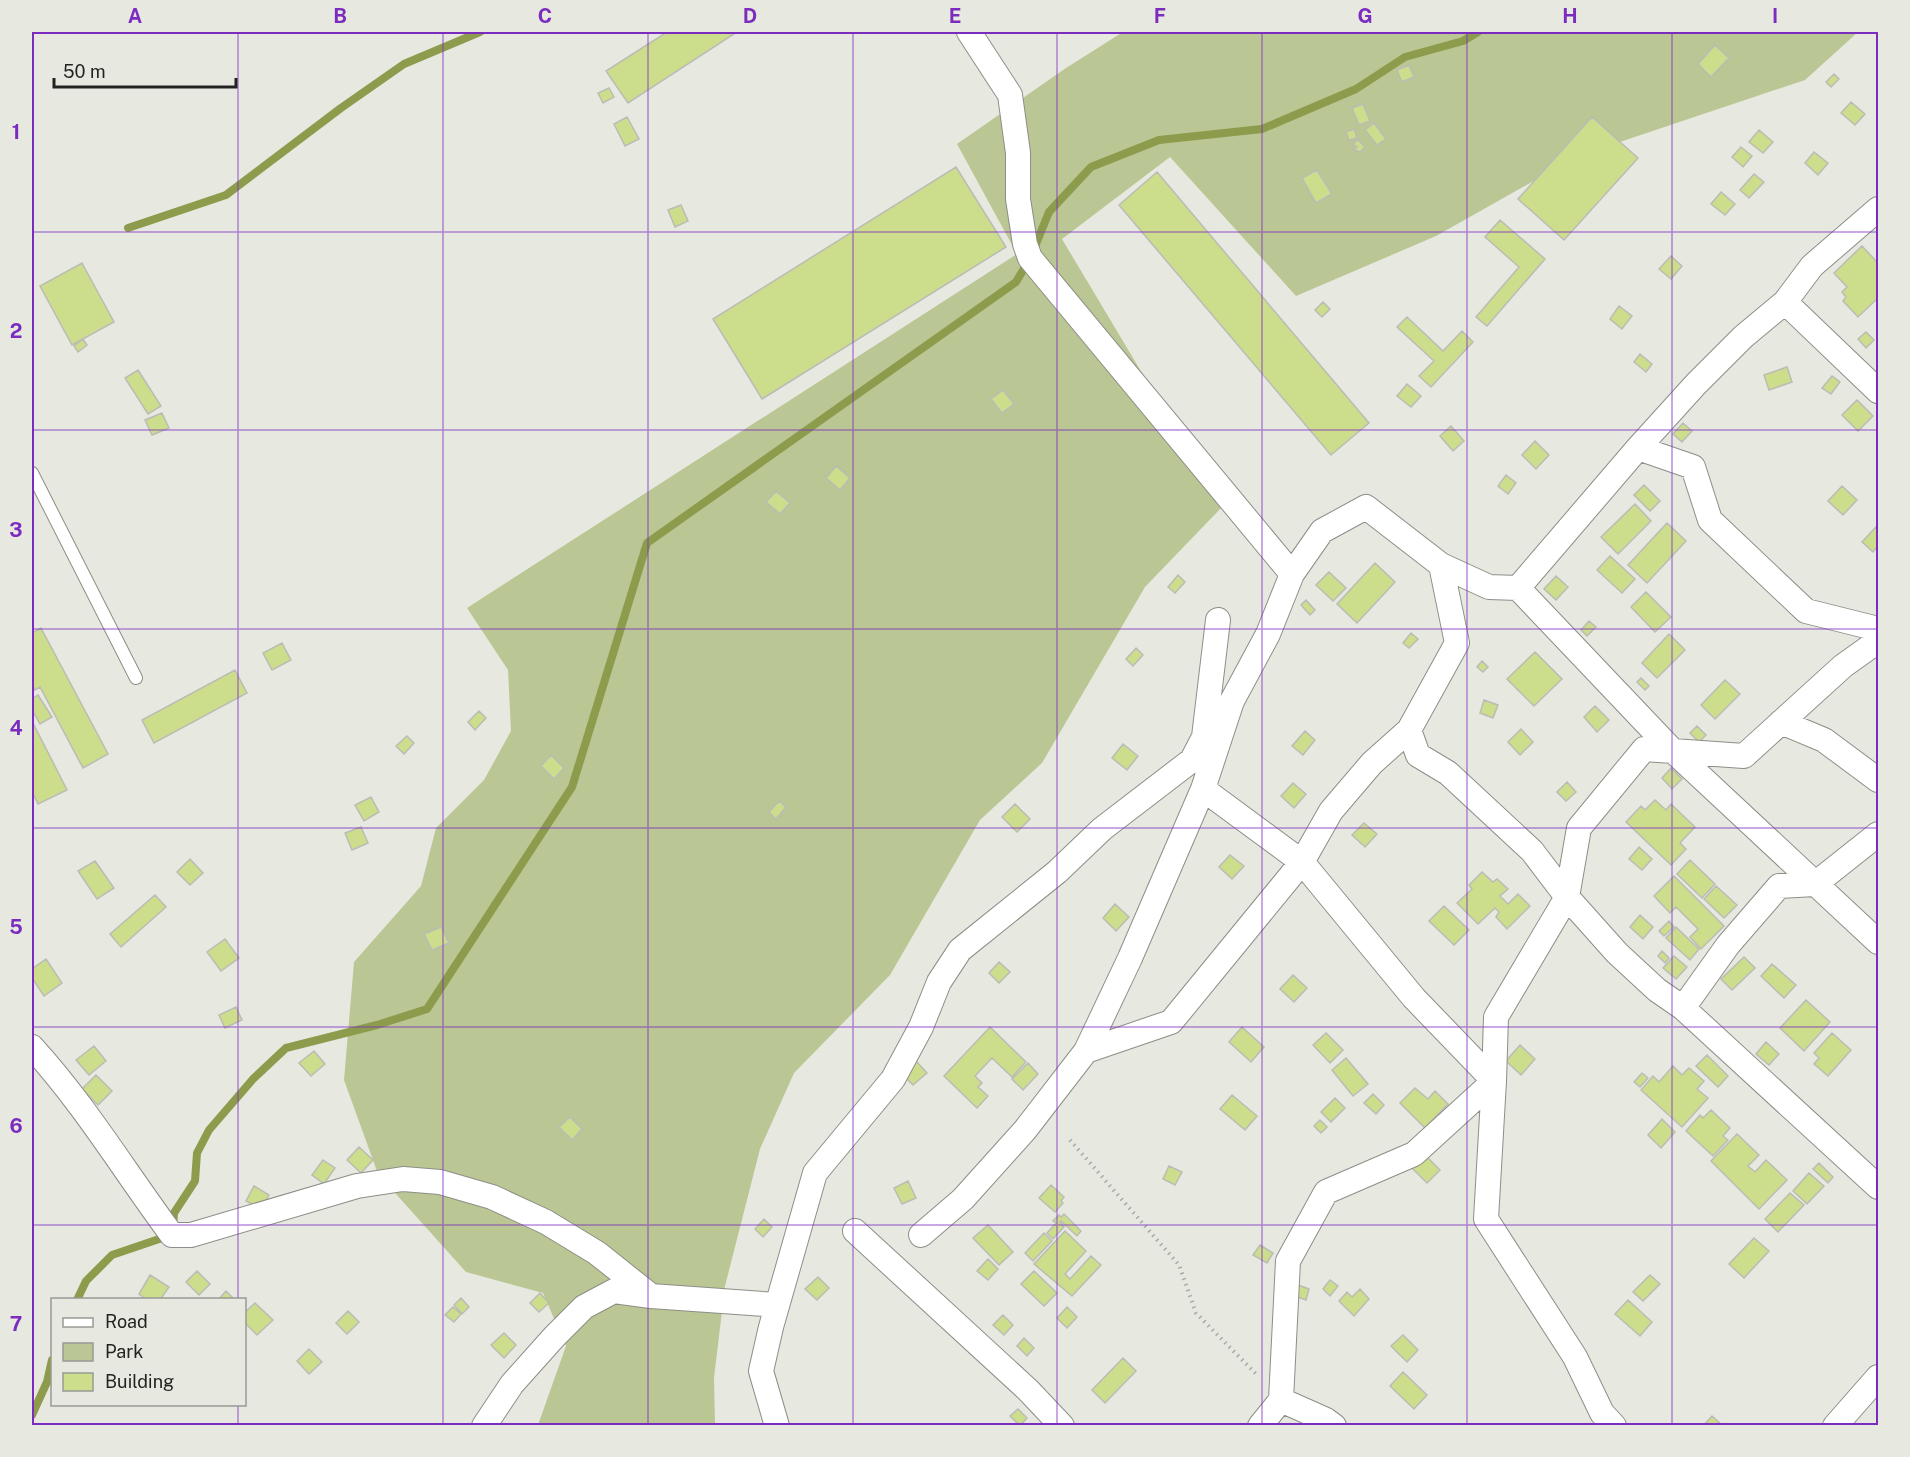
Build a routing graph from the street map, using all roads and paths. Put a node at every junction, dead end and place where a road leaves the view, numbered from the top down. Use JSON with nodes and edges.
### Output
{"nodes":[{"id":1,"x":969,"y":32,"type":"edge"},
{"id":2,"x":1878,"y":209,"type":"edge"},
{"id":3,"x":1785,"y":302,"type":"junction"},
{"id":4,"x":1878,"y":391,"type":"edge"},
{"id":5,"x":1638,"y":448,"type":"junction"},
{"id":6,"x":32,"y":473,"type":"edge"},
{"id":7,"x":1442,"y":565,"type":"junction"},
{"id":8,"x":1292,"y":574,"type":"junction"},
{"id":9,"x":1518,"y":588,"type":"junction"},
{"id":10,"x":1218,"y":620,"type":"dead end"},
{"id":11,"x":1878,"y":629,"type":"edge"},
{"id":12,"x":1878,"y":641,"type":"edge"},
{"id":13,"x":136,"y":678,"type":"dead end"},
{"id":14,"x":1781,"y":722,"type":"junction"},
{"id":15,"x":1409,"y":730,"type":"junction"},
{"id":16,"x":1671,"y":749,"type":"junction"},
{"id":17,"x":1878,"y":780,"type":"edge"},
{"id":18,"x":1203,"y":789,"type":"junction"},
{"id":19,"x":1878,"y":834,"type":"edge"},
{"id":20,"x":1302,"y":862,"type":"junction"},
{"id":21,"x":1815,"y":884,"type":"junction"},
{"id":22,"x":1567,"y":897,"type":"junction"},
{"id":23,"x":1878,"y":942,"type":"edge"},
{"id":24,"x":1683,"y":1008,"type":"junction"},
{"id":25,"x":32,"y":1047,"type":"edge"},
{"id":26,"x":1086,"y":1050,"type":"junction"},
{"id":27,"x":1494,"y":1081,"type":"junction"},
{"id":28,"x":1070,"y":1140,"type":"dead end"},
{"id":29,"x":1878,"y":1187,"type":"edge"},
{"id":30,"x":855,"y":1231,"type":"dead end"},
{"id":31,"x":921,"y":1235,"type":"dead end"},
{"id":32,"x":651,"y":1296,"type":"junction"},
{"id":33,"x":777,"y":1305,"type":"junction"},
{"id":34,"x":1878,"y":1377,"type":"edge"},
{"id":35,"x":1281,"y":1400,"type":"junction"},
{"id":36,"x":484,"y":1425,"type":"edge"},
{"id":37,"x":777,"y":1425,"type":"edge"},
{"id":38,"x":1062,"y":1425,"type":"edge"},
{"id":39,"x":1260,"y":1425,"type":"edge"},
{"id":40,"x":1334,"y":1425,"type":"edge"},
{"id":41,"x":1614,"y":1425,"type":"edge"},
{"id":42,"x":1835,"y":1425,"type":"edge"}],
"edges":[{"from":1,"to":8,"type":"street"},
{"from":2,"to":3,"type":"street"},
{"from":3,"to":4,"type":"street"},
{"from":3,"to":5,"type":"street"},
{"from":5,"to":9,"type":"street"},
{"from":5,"to":11,"type":"street"},
{"from":6,"to":13,"type":"lane"},
{"from":7,"to":8,"type":"street"},
{"from":7,"to":9,"type":"street"},
{"from":7,"to":15,"type":"street"},
{"from":8,"to":18,"type":"street"},
{"from":9,"to":16,"type":"street"},
{"from":10,"to":33,"type":"street"},
{"from":12,"to":14,"type":"street"},
{"from":14,"to":16,"type":"street"},
{"from":14,"to":17,"type":"street"},
{"from":15,"to":20,"type":"street"},
{"from":15,"to":22,"type":"street"},
{"from":16,"to":21,"type":"street"},
{"from":16,"to":22,"type":"street"},
{"from":18,"to":20,"type":"street"},
{"from":18,"to":26,"type":"street"},
{"from":19,"to":21,"type":"street"},
{"from":20,"to":26,"type":"street"},
{"from":20,"to":27,"type":"street"},
{"from":21,"to":23,"type":"street"},
{"from":21,"to":24,"type":"street"},
{"from":22,"to":24,"type":"street"},
{"from":22,"to":27,"type":"street"},
{"from":24,"to":29,"type":"street"},
{"from":25,"to":32,"type":"street"},
{"from":26,"to":31,"type":"street"},
{"from":27,"to":35,"type":"street"},
{"from":27,"to":41,"type":"street"},
{"from":28,"to":35,"type":"path"},
{"from":30,"to":38,"type":"street"},
{"from":32,"to":33,"type":"street"},
{"from":32,"to":36,"type":"street"},
{"from":33,"to":37,"type":"street"},
{"from":34,"to":42,"type":"street"},
{"from":35,"to":39,"type":"street"},
{"from":35,"to":40,"type":"street"}]}
